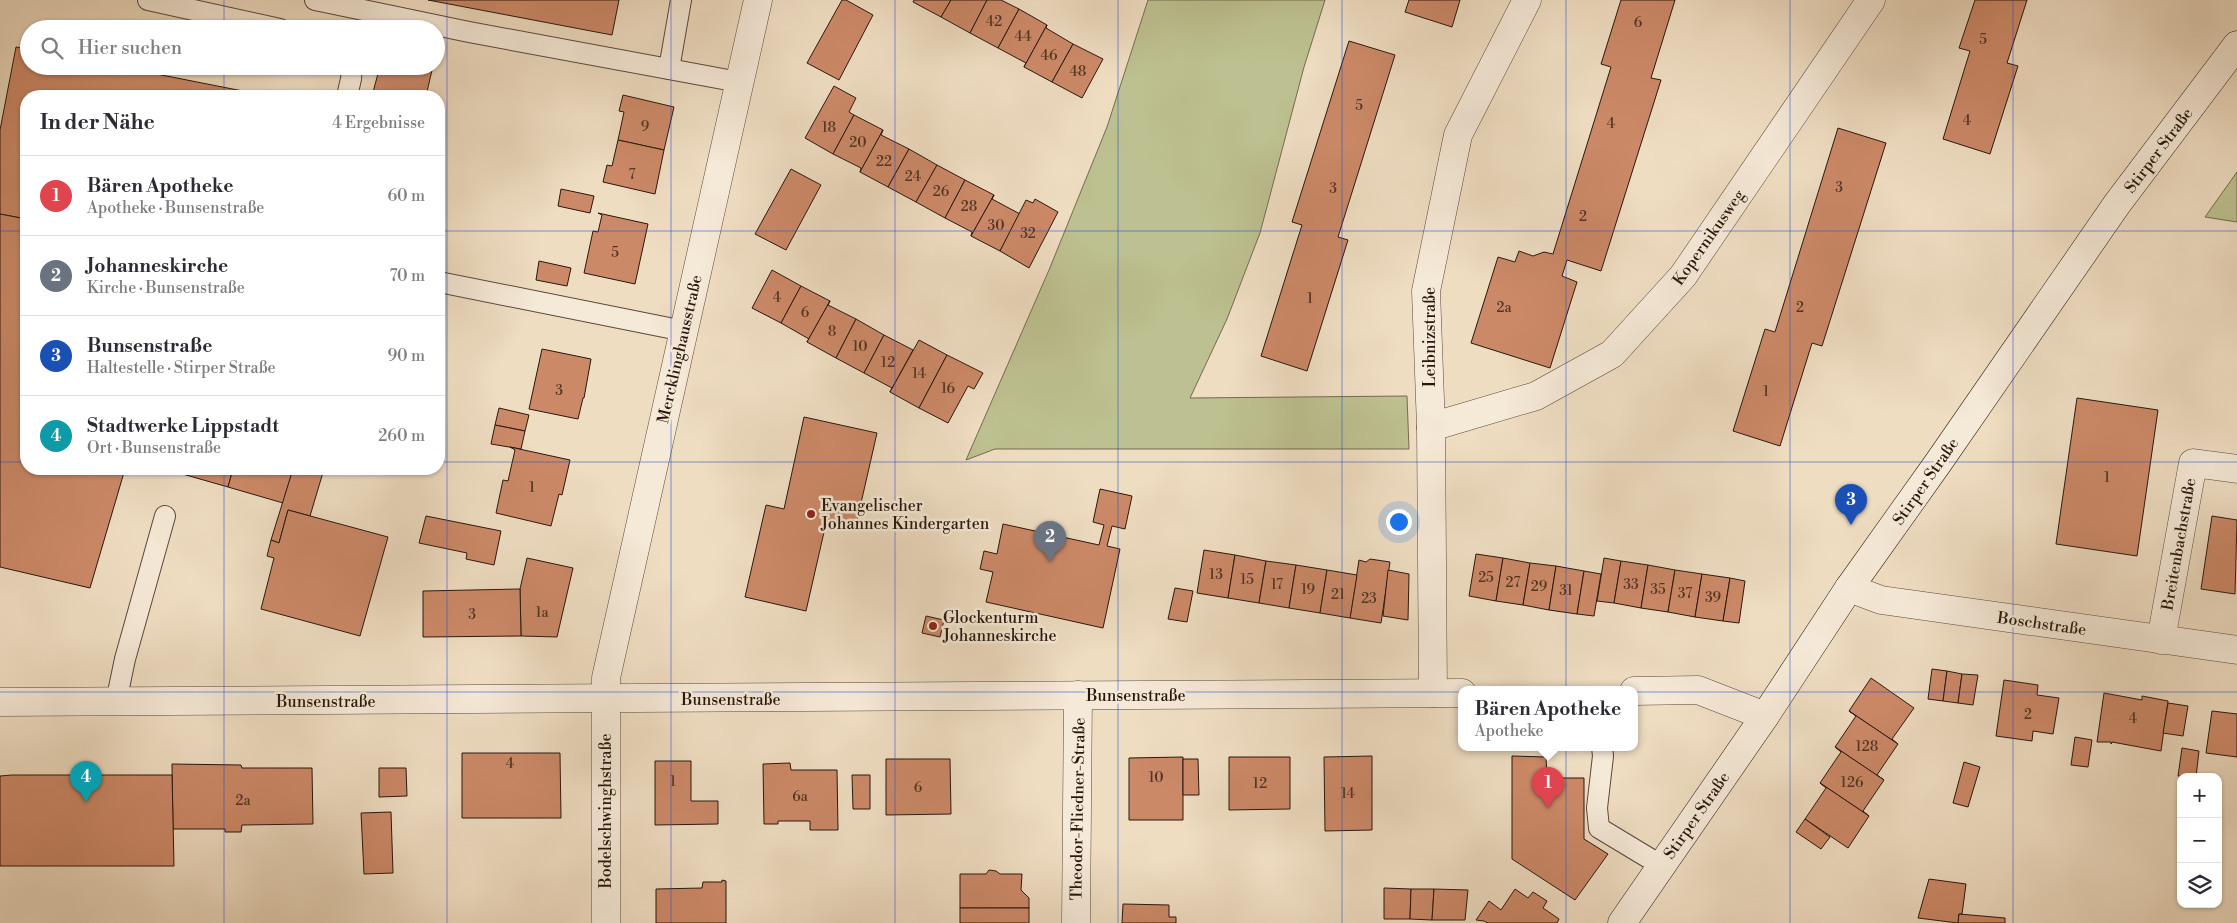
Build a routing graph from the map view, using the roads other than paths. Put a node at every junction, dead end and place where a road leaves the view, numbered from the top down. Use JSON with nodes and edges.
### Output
{"nodes":[{"id":1,"x":148,"y":0,"type":"edge"},
{"id":2,"x":315,"y":0,"type":"edge"},
{"id":3,"x":681,"y":0,"type":"edge"},
{"id":4,"x":758,"y":0,"type":"edge"},
{"id":5,"x":1527,"y":0,"type":"edge"},
{"id":6,"x":1871,"y":0,"type":"edge"},
{"id":7,"x":239,"y":20,"type":"edge"},
{"id":8,"x":411,"y":20,"type":"edge"},
{"id":9,"x":445,"y":27,"type":"edge"},
{"id":10,"x":2237,"y":45,"type":"edge"},
{"id":11,"x":669,"y":69,"type":"junction"},
{"id":12,"x":351,"y":75,"type":"edge"},
{"id":13,"x":739,"y":82,"type":"junction"},
{"id":14,"x":348,"y":90,"type":"edge"},
{"id":15,"x":445,"y":283,"type":"edge"},
{"id":16,"x":684,"y":331,"type":"junction"},
{"id":17,"x":1431,"y":427,"type":"junction"},
{"id":18,"x":2237,"y":469,"type":"edge"},
{"id":19,"x":164,"y":516,"type":"dead end"},
{"id":20,"x":1849,"y":588,"type":"junction"},
{"id":21,"x":2161,"y":640,"type":"junction"},
{"id":22,"x":2237,"y":650,"type":"edge"},
{"id":23,"x":1638,"y":691,"type":"edge"},
{"id":24,"x":1432,"y":693,"type":"junction"},
{"id":25,"x":1458,"y":693,"type":"edge"},
{"id":26,"x":1078,"y":695,"type":"junction"},
{"id":27,"x":604,"y":699,"type":"junction"},
{"id":28,"x":0,"y":702,"type":"edge"},
{"id":29,"x":116,"y":702,"type":"junction"},
{"id":30,"x":1765,"y":716,"type":"junction"},
{"id":31,"x":1602,"y":751,"type":"edge"},
{"id":32,"x":1662,"y":866,"type":"junction"},
{"id":33,"x":606,"y":923,"type":"edge"},
{"id":34,"x":1076,"y":923,"type":"edge"},
{"id":35,"x":1622,"y":923,"type":"edge"}],
"edges":[{"from":1,"to":7,"type":"lane"},
{"from":2,"to":8,"type":"lane"},
{"from":3,"to":11,"type":"lane"},
{"from":4,"to":13,"type":"street","name":"Mercklinghausstraße"},
{"from":5,"to":17,"type":"street","name":"Leibnizstraße"},
{"from":6,"to":17,"type":"street","name":"Kopernikusweg"},
{"from":9,"to":11,"type":"lane"},
{"from":10,"to":20,"type":"street","name":"Stirper Straße"},
{"from":11,"to":13,"type":"lane"},
{"from":12,"to":14,"type":"lane"},
{"from":13,"to":16,"type":"street","name":"Mercklinghausstraße"},
{"from":15,"to":16,"type":"lane"},
{"from":16,"to":27,"type":"street","name":"Mercklinghausstraße"},
{"from":17,"to":24,"type":"street","name":"Leibnizstraße"},
{"from":18,"to":21,"type":"street","name":"Breitenbachstraße"},
{"from":19,"to":29,"type":"lane"},
{"from":20,"to":21,"type":"street","name":"Boschstraße"},
{"from":20,"to":30,"type":"street","name":"Stirper Straße"},
{"from":21,"to":22,"type":"street","name":"Boschstraße"},
{"from":23,"to":30,"type":"street"},
{"from":24,"to":25,"type":"street","name":"Bunsenstraße"},
{"from":24,"to":26,"type":"street","name":"Bunsenstraße"},
{"from":26,"to":27,"type":"street","name":"Bunsenstraße"},
{"from":26,"to":34,"type":"street","name":"Theodor-Fliedner-Straße"},
{"from":27,"to":29,"type":"street","name":"Bunsenstraße"},
{"from":27,"to":33,"type":"street","name":"Bodelschwinghstraße"},
{"from":28,"to":29,"type":"street","name":"Bunsenstraße"},
{"from":30,"to":32,"type":"street","name":"Stirper Straße"},
{"from":31,"to":32,"type":"lane"},
{"from":32,"to":35,"type":"street","name":"Stirper Straße"}]}
